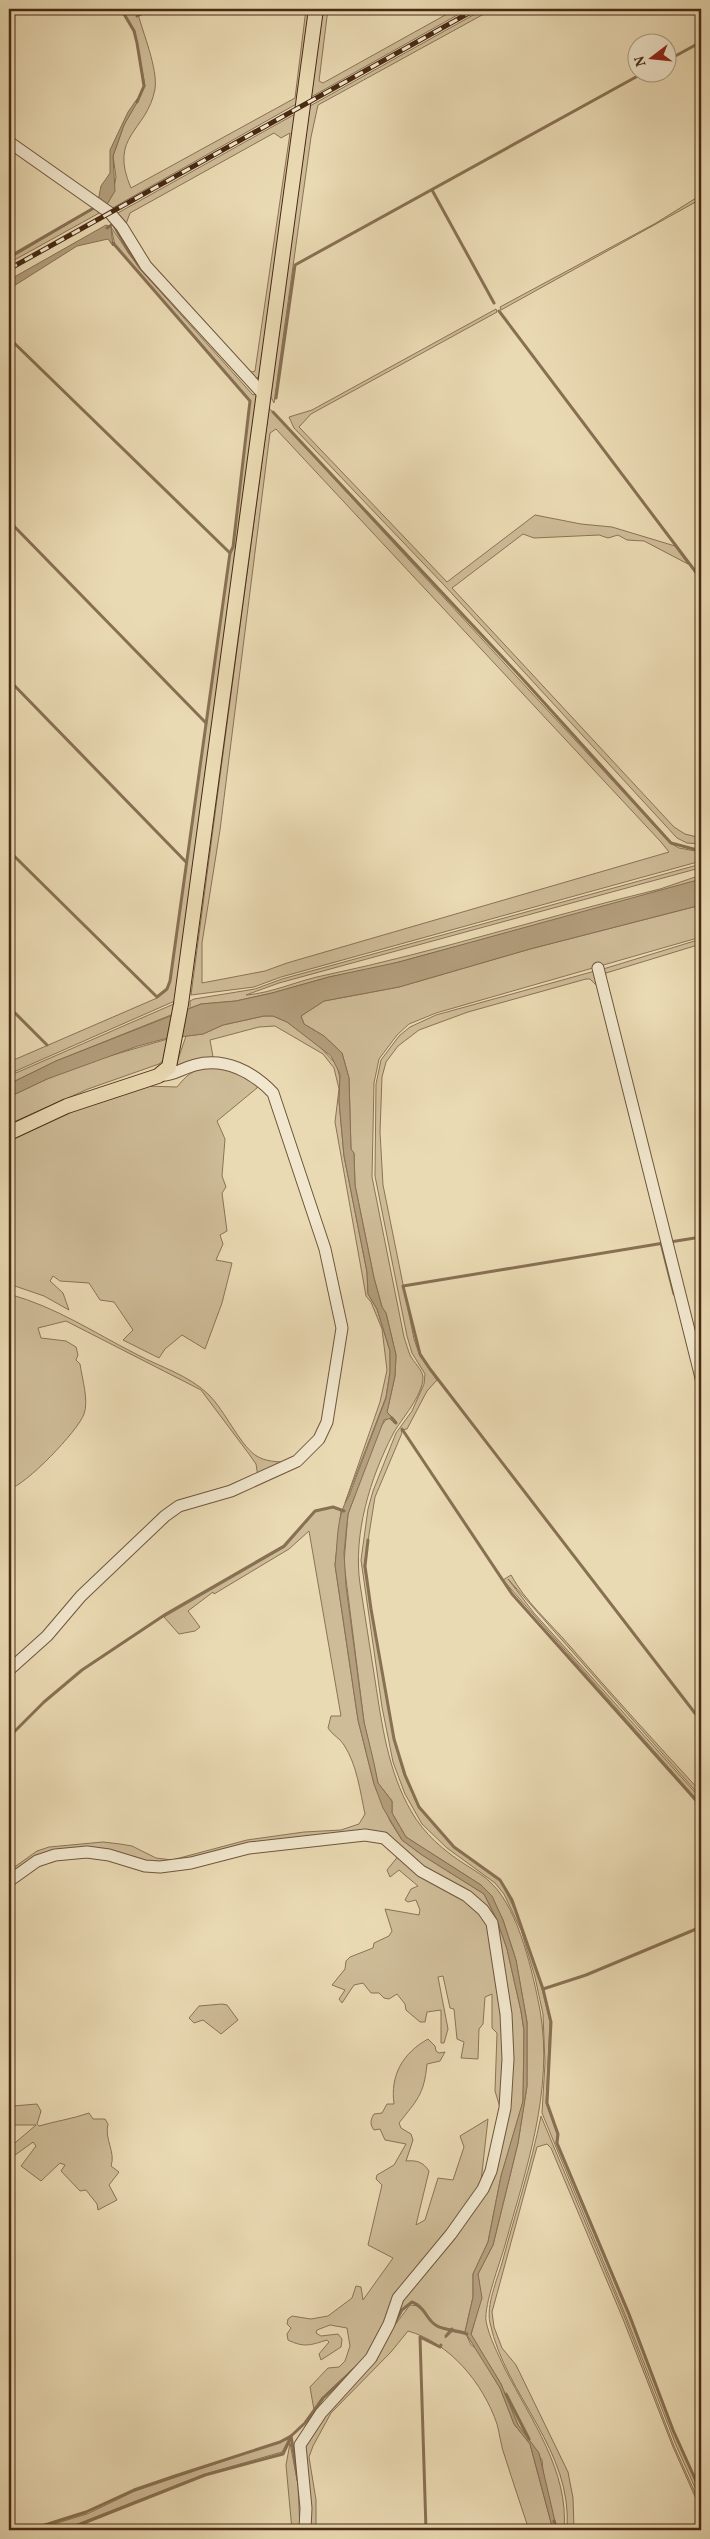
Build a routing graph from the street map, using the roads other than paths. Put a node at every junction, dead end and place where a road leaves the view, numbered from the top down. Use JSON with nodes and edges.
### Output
{"nodes":[{"id":1,"x":316,"y":9,"type":"edge"},
{"id":2,"x":9,"y":142,"type":"edge"},
{"id":3,"x":264,"y":395,"type":"junction"},
{"id":4,"x":598,"y":968,"type":"dead end"},
{"id":5,"x":158,"y":1076,"type":"junction"},
{"id":6,"x":9,"y":1132,"type":"edge"},
{"id":7,"x":701,"y":1378,"type":"edge"},
{"id":8,"x":9,"y":1670,"type":"edge"},
{"id":9,"x":9,"y":1881,"type":"edge"},
{"id":10,"x":305,"y":2530,"type":"edge"}],
"edges":[{"from":1,"to":3,"type":"main road"},
{"from":2,"to":3,"type":"street"},
{"from":3,"to":5,"type":"main road"},
{"from":4,"to":7,"type":"street"},
{"from":5,"to":6,"type":"main road"},
{"from":5,"to":8,"type":"street"},
{"from":9,"to":10,"type":"street"}]}
